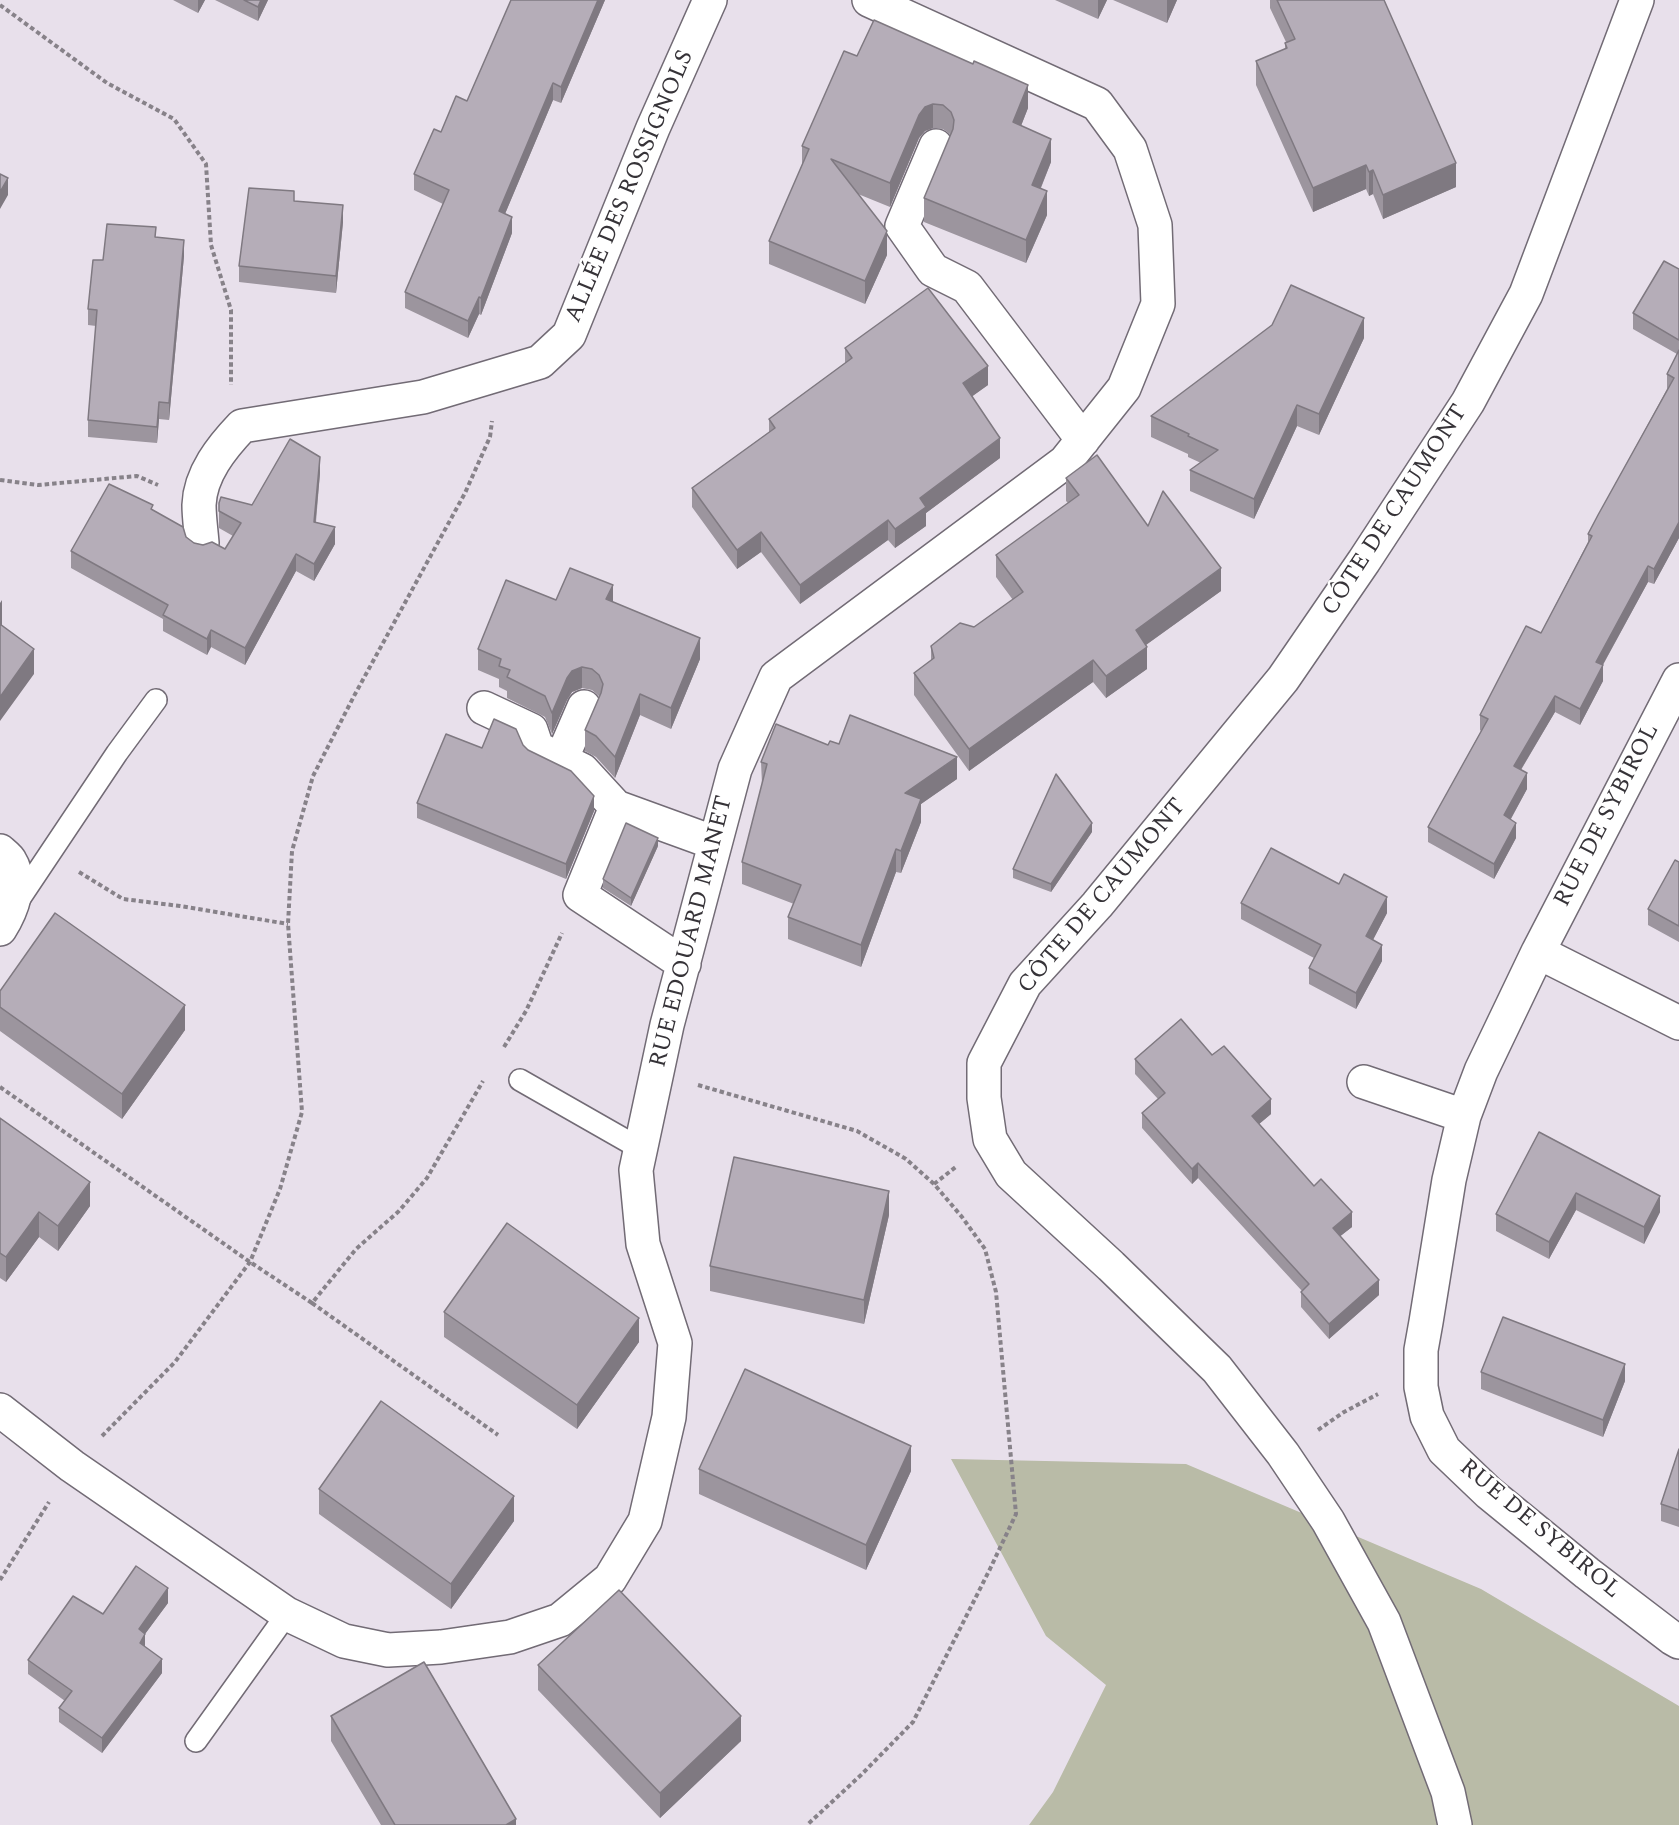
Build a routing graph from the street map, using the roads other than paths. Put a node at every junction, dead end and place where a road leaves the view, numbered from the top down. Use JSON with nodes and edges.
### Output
{"nodes":[{"id":1,"x":710,"y":0,"type":"edge"},
{"id":2,"x":868,"y":0,"type":"edge"},
{"id":3,"x":1637,"y":0,"type":"edge"},
{"id":4,"x":936,"y":146,"type":"dead end"},
{"id":5,"x":1083,"y":440,"type":"junction"},
{"id":6,"x":202,"y":543,"type":"edge"},
{"id":7,"x":1679,"y":680,"type":"edge"},
{"id":8,"x":156,"y":700,"type":"dead end"},
{"id":9,"x":584,"y":707,"type":"dead end"},
{"id":10,"x":484,"y":708,"type":"dead end"},
{"id":11,"x":561,"y":760,"type":"junction"},
{"id":12,"x":616,"y":807,"type":"junction"},
{"id":13,"x":715,"y":843,"type":"junction"},
{"id":14,"x":0,"y":851,"type":"edge"},
{"id":15,"x":3,"y":924,"type":"edge"},
{"id":16,"x":1538,"y":952,"type":"junction"},
{"id":17,"x":684,"y":964,"type":"junction"},
{"id":18,"x":1679,"y":1023,"type":"edge"},
{"id":19,"x":520,"y":1080,"type":"dead end"},
{"id":20,"x":1364,"y":1082,"type":"dead end"},
{"id":21,"x":1464,"y":1116,"type":"junction"},
{"id":22,"x":641,"y":1149,"type":"junction"},
{"id":23,"x":0,"y":1410,"type":"edge"},
{"id":24,"x":287,"y":1614,"type":"junction"},
{"id":25,"x":1679,"y":1642,"type":"edge"},
{"id":26,"x":196,"y":1741,"type":"dead end"},
{"id":27,"x":1455,"y":1825,"type":"edge"}],
"edges":[{"from":1,"to":6,"type":"street","name":"ALLÉE DES ROSSIGNOLS"},
{"from":2,"to":5,"type":"street","name":"RUE EDOUARD MANET"},
{"from":3,"to":27,"type":"street","name":"CÔTE DE CAUMONT"},
{"from":4,"to":5,"type":"street"},
{"from":5,"to":13,"type":"street","name":"RUE EDOUARD MANET"},
{"from":7,"to":16,"type":"street","name":"RUE DE SYBIROL"},
{"from":8,"to":15,"type":"lane"},
{"from":9,"to":11,"type":"street"},
{"from":10,"to":11,"type":"street"},
{"from":11,"to":12,"type":"street"},
{"from":12,"to":13,"type":"street"},
{"from":12,"to":17,"type":"street"},
{"from":13,"to":17,"type":"street","name":"RUE EDOUARD MANET"},
{"from":14,"to":15,"type":"street"},
{"from":16,"to":18,"type":"street"},
{"from":16,"to":21,"type":"street","name":"RUE DE SYBIROL"},
{"from":17,"to":22,"type":"street","name":"RUE EDOUARD MANET"},
{"from":19,"to":22,"type":"lane"},
{"from":20,"to":21,"type":"street"},
{"from":21,"to":25,"type":"street","name":"RUE DE SYBIROL"},
{"from":22,"to":24,"type":"street","name":"RUE EDOUARD MANET"},
{"from":23,"to":24,"type":"street","name":"RUE EDOUARD MANET"},
{"from":24,"to":26,"type":"lane"}]}
